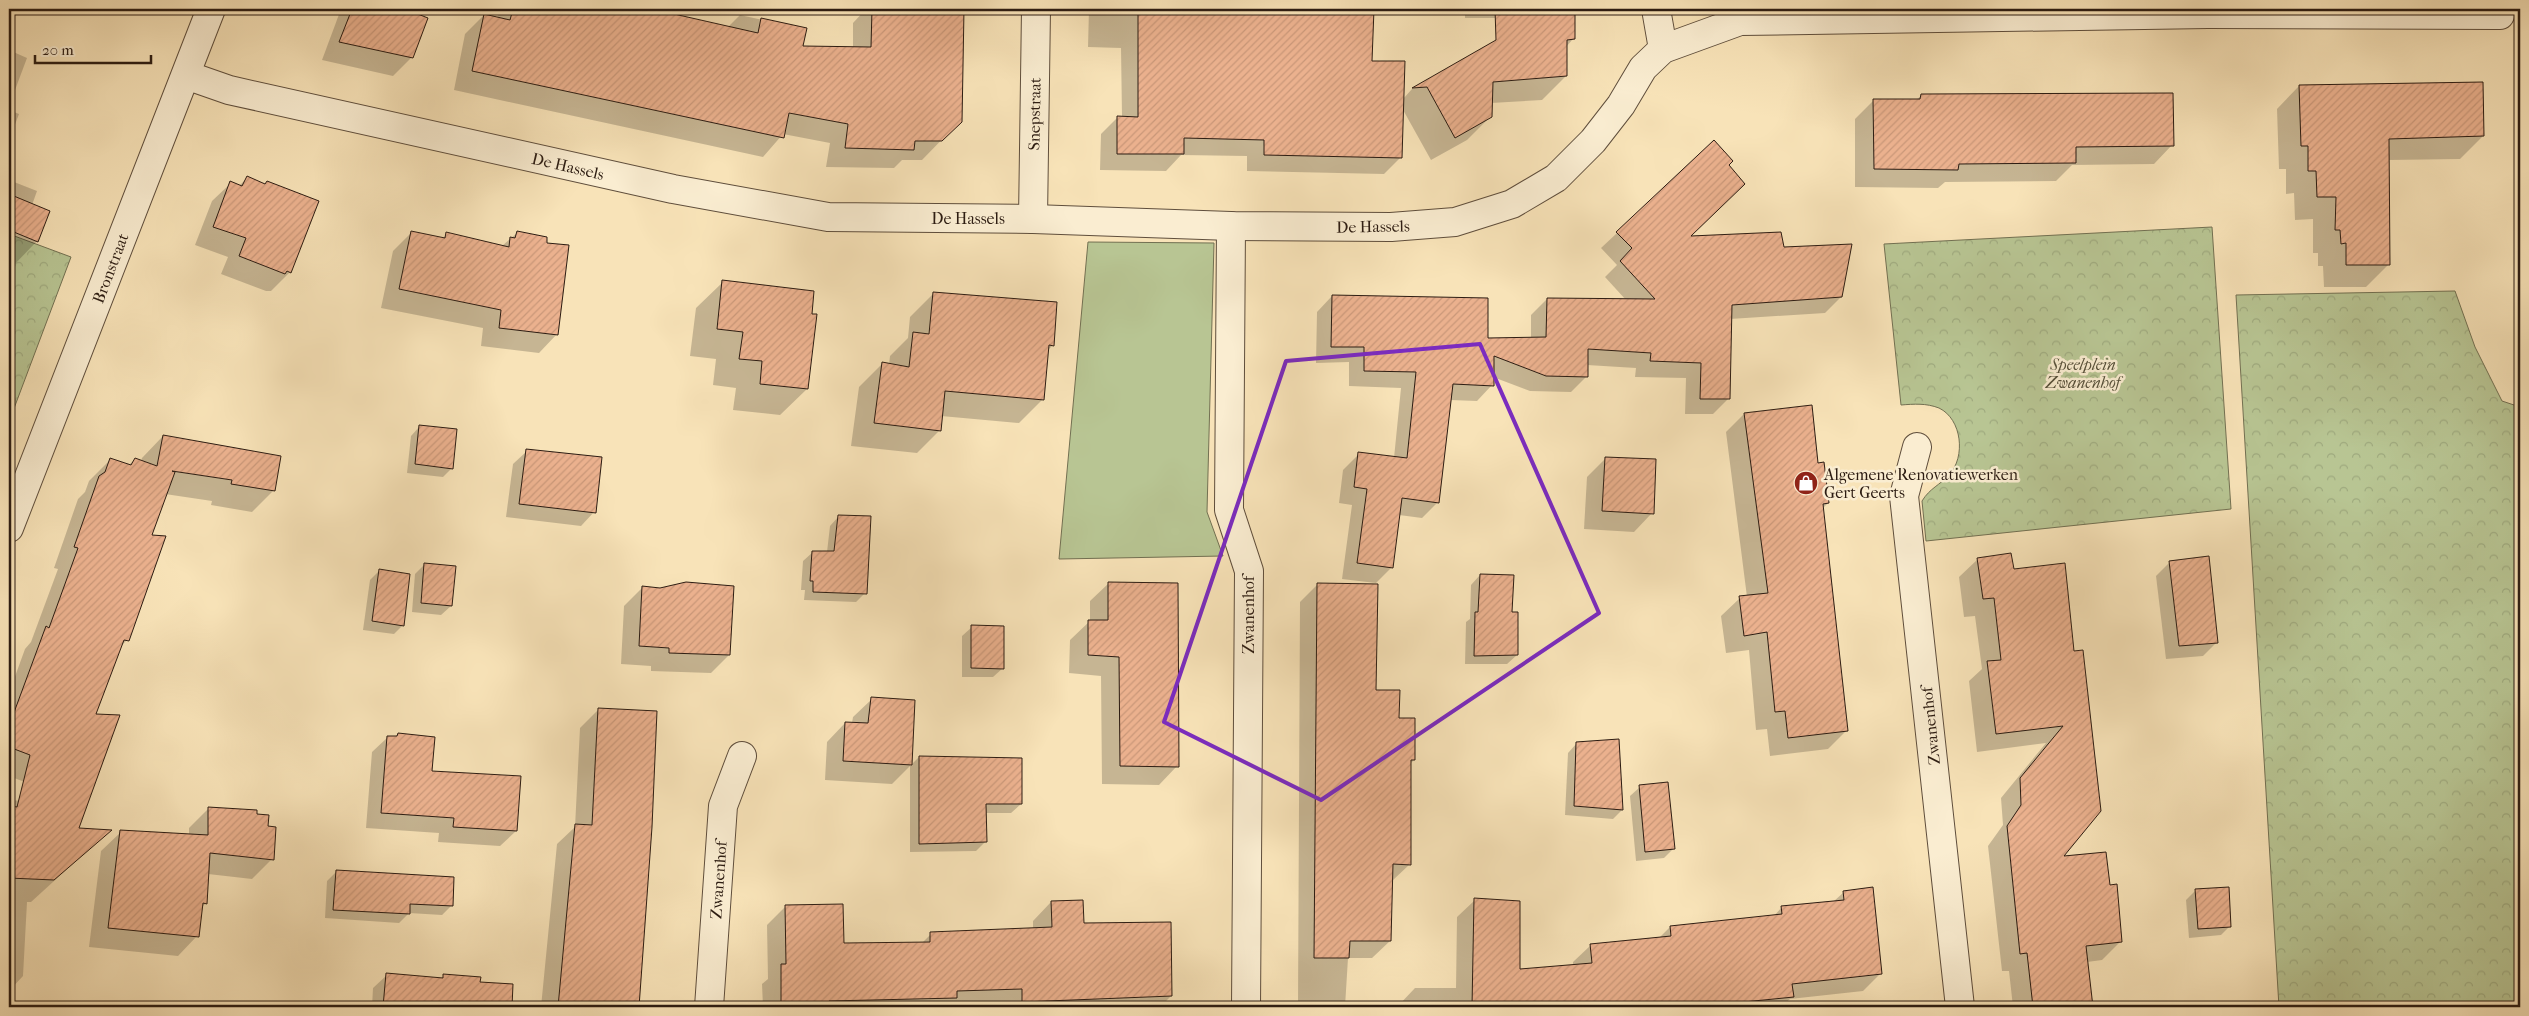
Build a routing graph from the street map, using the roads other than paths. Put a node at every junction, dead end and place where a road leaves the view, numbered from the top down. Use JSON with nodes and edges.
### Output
{"nodes":[{"id":1,"x":212,"y":9,"type":"edge"},
{"id":2,"x":1036,"y":9,"type":"edge"},
{"id":3,"x":1656,"y":9,"type":"edge"},
{"id":4,"x":2208,"y":11,"type":"edge"},
{"id":5,"x":2500,"y":15,"type":"dead end"},
{"id":6,"x":1663,"y":49,"type":"junction"},
{"id":7,"x":186,"y":75,"type":"junction"},
{"id":8,"x":1033,"y":219,"type":"junction"},
{"id":9,"x":1231,"y":226,"type":"junction"},
{"id":10,"x":1918,"y":447,"type":"dead end"},
{"id":11,"x":9,"y":528,"type":"edge"},
{"id":12,"x":742,"y":756,"type":"dead end"},
{"id":13,"x":709,"y":1007,"type":"edge"},
{"id":14,"x":1246,"y":1007,"type":"edge"},
{"id":15,"x":1960,"y":1007,"type":"edge"}],
"edges":[{"from":1,"to":7,"type":"street","name":"Bronstraat"},
{"from":2,"to":8,"type":"street","name":"Snepstraat"},
{"from":3,"to":6,"type":"street"},
{"from":4,"to":5,"type":"street","name":"De Hassels"},
{"from":4,"to":6,"type":"street","name":"De Hassels"},
{"from":6,"to":9,"type":"street","name":"De Hassels"},
{"from":7,"to":8,"type":"street","name":"De Hassels"},
{"from":7,"to":11,"type":"street","name":"Bronstraat"},
{"from":8,"to":9,"type":"street","name":"De Hassels"},
{"from":9,"to":14,"type":"street","name":"Zwanenhof"},
{"from":10,"to":15,"type":"street","name":"Zwanenhof"},
{"from":12,"to":13,"type":"street","name":"Zwanenhof"}]}
